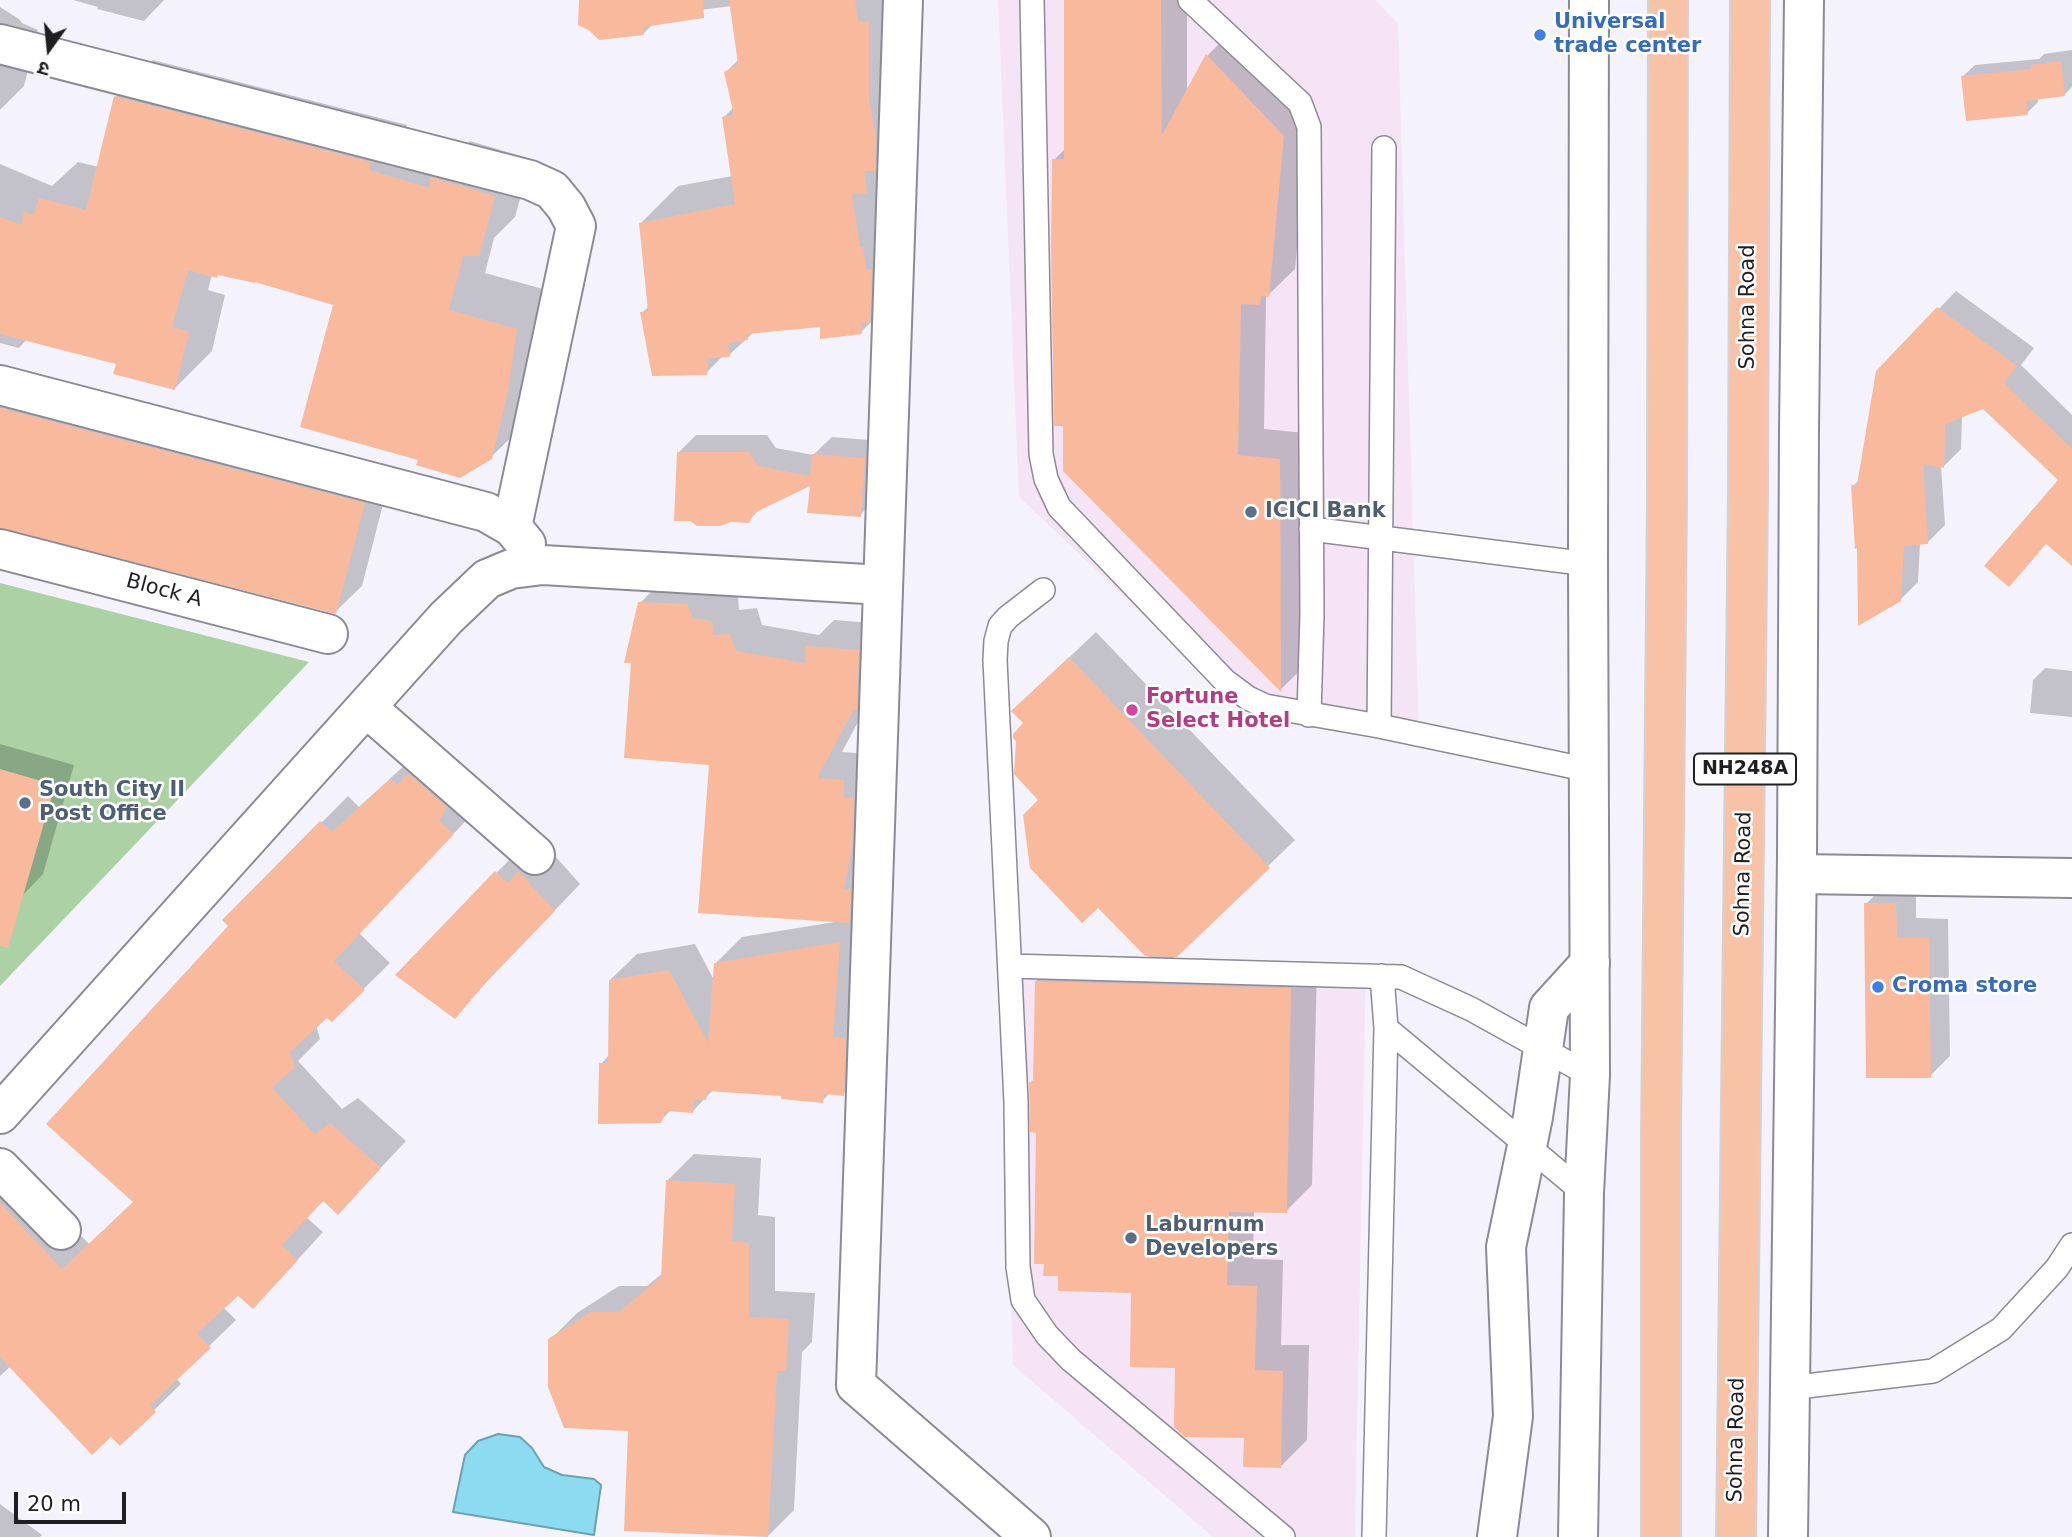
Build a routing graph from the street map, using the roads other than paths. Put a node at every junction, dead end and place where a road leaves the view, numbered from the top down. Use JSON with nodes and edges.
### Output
{"nodes":[{"id":1,"x":903,"y":0,"type":"edge"},
{"id":2,"x":1032,"y":0,"type":"edge"},
{"id":3,"x":1190,"y":0,"type":"edge"},
{"id":4,"x":1589,"y":0,"type":"edge"},
{"id":5,"x":1668,"y":0,"type":"edge"},
{"id":6,"x":1750,"y":0,"type":"edge"},
{"id":7,"x":1804,"y":0,"type":"edge"},
{"id":8,"x":0,"y":44,"type":"edge"},
{"id":9,"x":1384,"y":148,"type":"dead end"},
{"id":10,"x":0,"y":385,"type":"edge"},
{"id":11,"x":512,"y":527,"type":"junction"},
{"id":12,"x":1311,"y":529,"type":"junction"},
{"id":13,"x":1381,"y":539,"type":"junction"},
{"id":14,"x":0,"y":549,"type":"edge"},
{"id":15,"x":1588,"y":564,"type":"junction"},
{"id":16,"x":543,"y":565,"type":"junction"},
{"id":17,"x":883,"y":584,"type":"junction"},
{"id":18,"x":1043,"y":590,"type":"dead end"},
{"id":19,"x":328,"y":634,"type":"dead end"},
{"id":20,"x":366,"y":707,"type":"junction"},
{"id":21,"x":1309,"y":715,"type":"junction"},
{"id":22,"x":1379,"y":726,"type":"junction"},
{"id":23,"x":1589,"y":770,"type":"junction"},
{"id":24,"x":535,"y":855,"type":"dead end"},
{"id":25,"x":1797,"y":874,"type":"junction"},
{"id":26,"x":2072,"y":878,"type":"edge"},
{"id":27,"x":1590,"y":963,"type":"junction"},
{"id":28,"x":1010,"y":966,"type":"junction"},
{"id":29,"x":1382,"y":976,"type":"junction"},
{"id":30,"x":1386,"y":1028,"type":"junction"},
{"id":31,"x":1543,"y":1049,"type":"junction"},
{"id":32,"x":1590,"y":1074,"type":"junction"},
{"id":33,"x":0,"y":1114,"type":"edge"},
{"id":34,"x":1527,"y":1146,"type":"junction"},
{"id":35,"x":0,"y":1168,"type":"edge"},
{"id":36,"x":1584,"y":1193,"type":"junction"},
{"id":37,"x":61,"y":1230,"type":"dead end"},
{"id":38,"x":2072,"y":1245,"type":"edge"},
{"id":39,"x":1789,"y":1388,"type":"junction"},
{"id":40,"x":1031,"y":1537,"type":"edge"},
{"id":41,"x":1283,"y":1537,"type":"edge"},
{"id":42,"x":1374,"y":1537,"type":"edge"},
{"id":43,"x":1497,"y":1537,"type":"edge"},
{"id":44,"x":1578,"y":1537,"type":"edge"},
{"id":45,"x":1661,"y":1537,"type":"edge"},
{"id":46,"x":1736,"y":1537,"type":"edge"},
{"id":47,"x":1788,"y":1537,"type":"edge"}],
"edges":[{"from":1,"to":17,"type":"street"},
{"from":2,"to":21,"type":"lane"},
{"from":3,"to":12,"type":"lane"},
{"from":4,"to":15,"type":"street"},
{"from":5,"to":45,"type":"highway","number":"NH248A"},
{"from":6,"to":46,"type":"highway","name":"Sohna Road","number":"NH248A"},
{"from":7,"to":25,"type":"street"},
{"from":8,"to":11,"type":"street"},
{"from":9,"to":13,"type":"lane"},
{"from":10,"to":11,"type":"street"},
{"from":11,"to":16,"type":"street"},
{"from":12,"to":13,"type":"lane"},
{"from":12,"to":21,"type":"lane"},
{"from":13,"to":15,"type":"lane"},
{"from":13,"to":22,"type":"lane"},
{"from":14,"to":19,"type":"street","name":"Block A"},
{"from":15,"to":23,"type":"street"},
{"from":16,"to":17,"type":"street"},
{"from":16,"to":20,"type":"street"},
{"from":17,"to":40,"type":"street"},
{"from":18,"to":28,"type":"lane"},
{"from":20,"to":24,"type":"street"},
{"from":20,"to":33,"type":"street"},
{"from":21,"to":22,"type":"lane"},
{"from":22,"to":23,"type":"lane"},
{"from":23,"to":27,"type":"street"},
{"from":25,"to":26,"type":"street"},
{"from":25,"to":39,"type":"street"},
{"from":27,"to":31,"type":"street"},
{"from":27,"to":32,"type":"street"},
{"from":28,"to":29,"type":"lane"},
{"from":28,"to":41,"type":"lane"},
{"from":29,"to":30,"type":"lane"},
{"from":29,"to":31,"type":"lane"},
{"from":30,"to":34,"type":"lane"},
{"from":30,"to":42,"type":"lane"},
{"from":31,"to":32,"type":"lane"},
{"from":31,"to":34,"type":"street"},
{"from":32,"to":36,"type":"street"},
{"from":34,"to":36,"type":"lane"},
{"from":34,"to":43,"type":"street"},
{"from":35,"to":37,"type":"street"},
{"from":36,"to":44,"type":"street"},
{"from":38,"to":39,"type":"lane"},
{"from":39,"to":47,"type":"street"}]}
